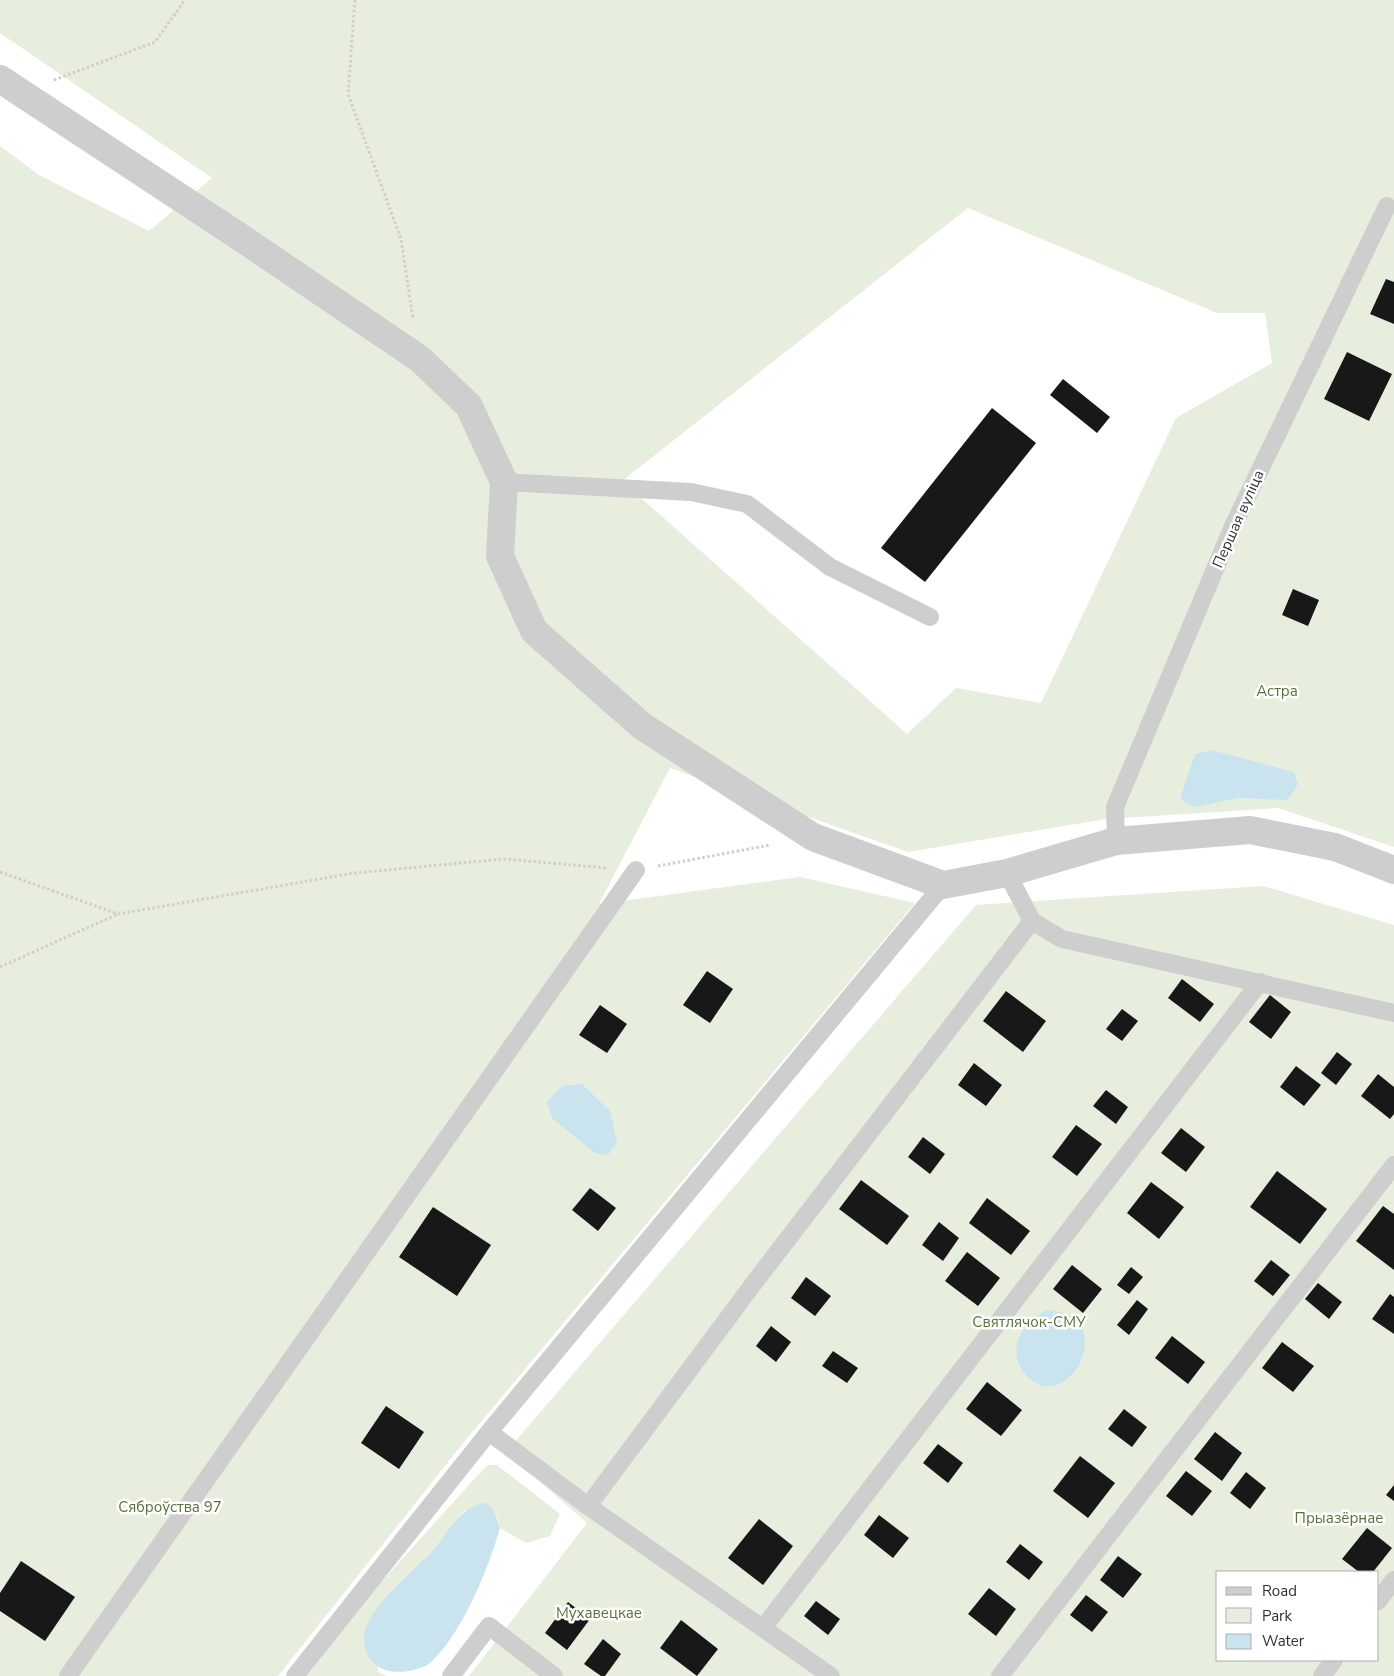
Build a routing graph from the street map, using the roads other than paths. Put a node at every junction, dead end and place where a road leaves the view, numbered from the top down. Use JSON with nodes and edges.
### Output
{"nodes":[{"id":1,"x":10,"y":86,"type":"edge"},
{"id":2,"x":1388,"y":206,"type":"dead end"},
{"id":3,"x":504,"y":482,"type":"junction"},
{"id":4,"x":930,"y":617,"type":"dead end"},
{"id":5,"x":1116,"y":841,"type":"junction"},
{"id":6,"x":636,"y":870,"type":"road end"},
{"id":7,"x":1394,"y":870,"type":"edge"},
{"id":8,"x":1007,"y":873,"type":"junction"},
{"id":9,"x":943,"y":885,"type":"junction"},
{"id":10,"x":1032,"y":921,"type":"junction"},
{"id":11,"x":1260,"y":982,"type":"junction"},
{"id":12,"x":1394,"y":1013,"type":"edge"},
{"id":13,"x":1394,"y":1165,"type":"edge"},
{"id":14,"x":489,"y":1432,"type":"junction"},
{"id":15,"x":588,"y":1506,"type":"junction"},
{"id":16,"x":1394,"y":1580,"type":"edge"},
{"id":17,"x":1379,"y":1600,"type":"edge"},
{"id":18,"x":763,"y":1628,"type":"junction"},
{"id":19,"x":1333,"y":1661,"type":"edge"},
{"id":20,"x":68,"y":1676,"type":"edge"},
{"id":21,"x":296,"y":1676,"type":"edge"},
{"id":22,"x":451,"y":1676,"type":"edge"},
{"id":23,"x":554,"y":1676,"type":"edge"},
{"id":24,"x":831,"y":1676,"type":"edge"},
{"id":25,"x":1000,"y":1676,"type":"edge"},
{"id":26,"x":1322,"y":1676,"type":"edge"}],
"edges":[{"from":1,"to":3,"type":"street"},
{"from":2,"to":5,"type":"lane","name":"Першая вуліца"},
{"from":3,"to":4,"type":"lane"},
{"from":3,"to":9,"type":"street"},
{"from":5,"to":7,"type":"street"},
{"from":5,"to":8,"type":"street"},
{"from":6,"to":20,"type":"lane"},
{"from":8,"to":9,"type":"street"},
{"from":8,"to":10,"type":"lane"},
{"from":9,"to":14,"type":"lane"},
{"from":10,"to":11,"type":"lane"},
{"from":10,"to":15,"type":"lane"},
{"from":11,"to":12,"type":"lane"},
{"from":11,"to":18,"type":"lane"},
{"from":13,"to":25,"type":"lane"},
{"from":14,"to":15,"type":"lane"},
{"from":14,"to":21,"type":"lane"},
{"from":15,"to":18,"type":"lane"},
{"from":16,"to":17,"type":"lane"},
{"from":18,"to":24,"type":"lane"},
{"from":19,"to":26,"type":"lane"},
{"from":22,"to":23,"type":"lane"}]}
